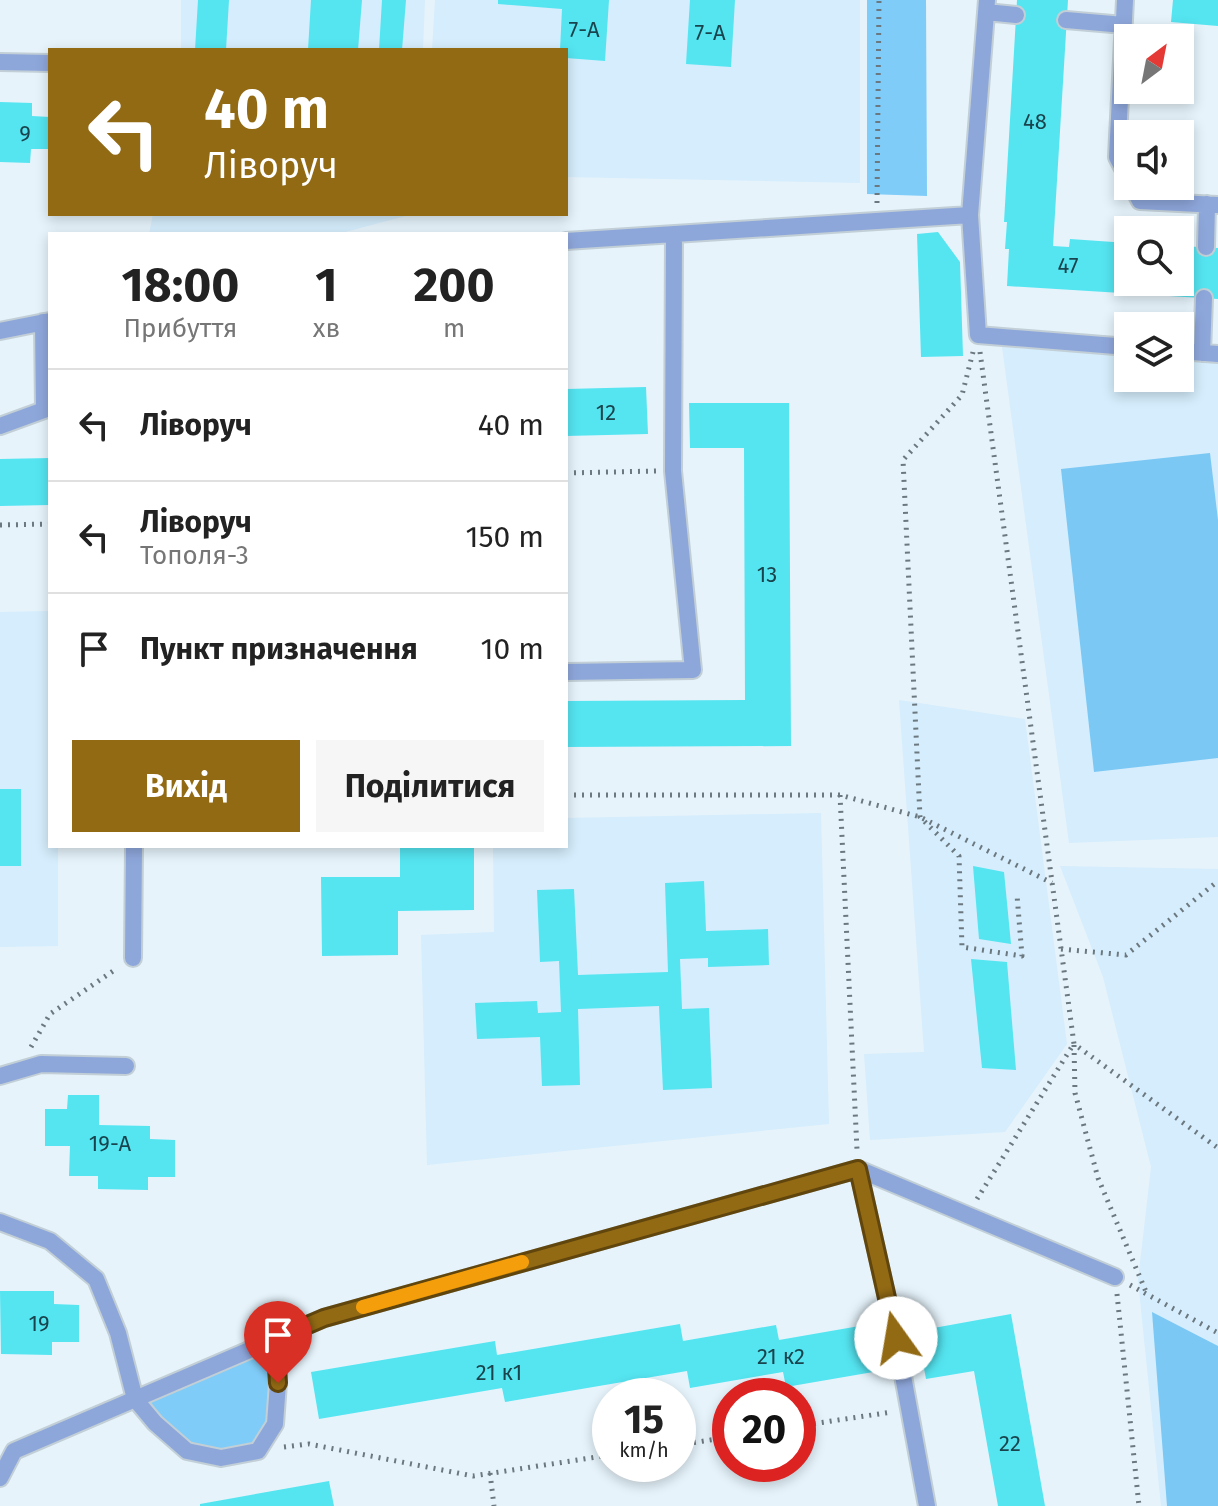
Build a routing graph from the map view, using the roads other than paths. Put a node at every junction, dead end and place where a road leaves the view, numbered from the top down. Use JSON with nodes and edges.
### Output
{"nodes":[{"id":1,"x":1125,"y":0,"type":"edge"},
{"id":2,"x":986,"y":6,"type":"edge"},
{"id":3,"x":1016,"y":15,"type":"dead end"},
{"id":4,"x":1066,"y":20,"type":"dead end"},
{"id":5,"x":1114,"y":24,"type":"edge"},
{"id":6,"x":1124,"y":24,"type":"edge"},
{"id":7,"x":0,"y":62,"type":"edge"},
{"id":8,"x":48,"y":63,"type":"edge"},
{"id":9,"x":1139,"y":200,"type":"edge"},
{"id":10,"x":1212,"y":205,"type":"edge"},
{"id":11,"x":970,"y":215,"type":"junction"},
{"id":12,"x":674,"y":234,"type":"junction"},
{"id":13,"x":568,"y":241,"type":"edge"},
{"id":14,"x":1206,"y":247,"type":"dead end"},
{"id":15,"x":1204,"y":298,"type":"dead end"},
{"id":16,"x":46,"y":322,"type":"edge"},
{"id":17,"x":0,"y":331,"type":"edge"},
{"id":18,"x":1114,"y":346,"type":"edge"},
{"id":19,"x":1210,"y":354,"type":"edge"},
{"id":20,"x":0,"y":426,"type":"edge"},
{"id":21,"x":568,"y":672,"type":"edge"},
{"id":22,"x":134,"y":848,"type":"edge"},
{"id":23,"x":133,"y":958,"type":"road end"},
{"id":24,"x":126,"y":1066,"type":"dead end"},
{"id":25,"x":8,"y":1074,"type":"edge"},
{"id":26,"x":858,"y":1169,"type":"junction"},
{"id":27,"x":0,"y":1222,"type":"edge"},
{"id":28,"x":1115,"y":1277,"type":"road end"},
{"id":29,"x":275,"y":1339,"type":"junction"},
{"id":30,"x":135,"y":1399,"type":"junction"},
{"id":31,"x":7,"y":1446,"type":"edge"},
{"id":32,"x":0,"y":1478,"type":"edge"},
{"id":33,"x":927,"y":1506,"type":"edge"}],
"edges":[{"from":1,"to":6,"type":"lane"},
{"from":2,"to":3,"type":"lane"},
{"from":2,"to":11,"type":"lane"},
{"from":4,"to":5,"type":"lane"},
{"from":7,"to":8,"type":"lane"},
{"from":9,"to":10,"type":"lane"},
{"from":10,"to":14,"type":"lane"},
{"from":11,"to":12,"type":"lane"},
{"from":11,"to":18,"type":"lane"},
{"from":12,"to":13,"type":"lane"},
{"from":12,"to":21,"type":"lane"},
{"from":15,"to":19,"type":"lane"},
{"from":16,"to":17,"type":"lane"},
{"from":16,"to":20,"type":"lane"},
{"from":22,"to":23,"type":"lane"},
{"from":24,"to":25,"type":"lane"},
{"from":26,"to":28,"type":"lane"},
{"from":26,"to":29,"type":"lane"},
{"from":26,"to":33,"type":"lane"},
{"from":27,"to":30,"type":"lane"},
{"from":29,"to":30,"type":"lane"},
{"from":29,"to":30,"type":"lane"},
{"from":30,"to":31,"type":"lane"},
{"from":31,"to":32,"type":"lane"}]}
